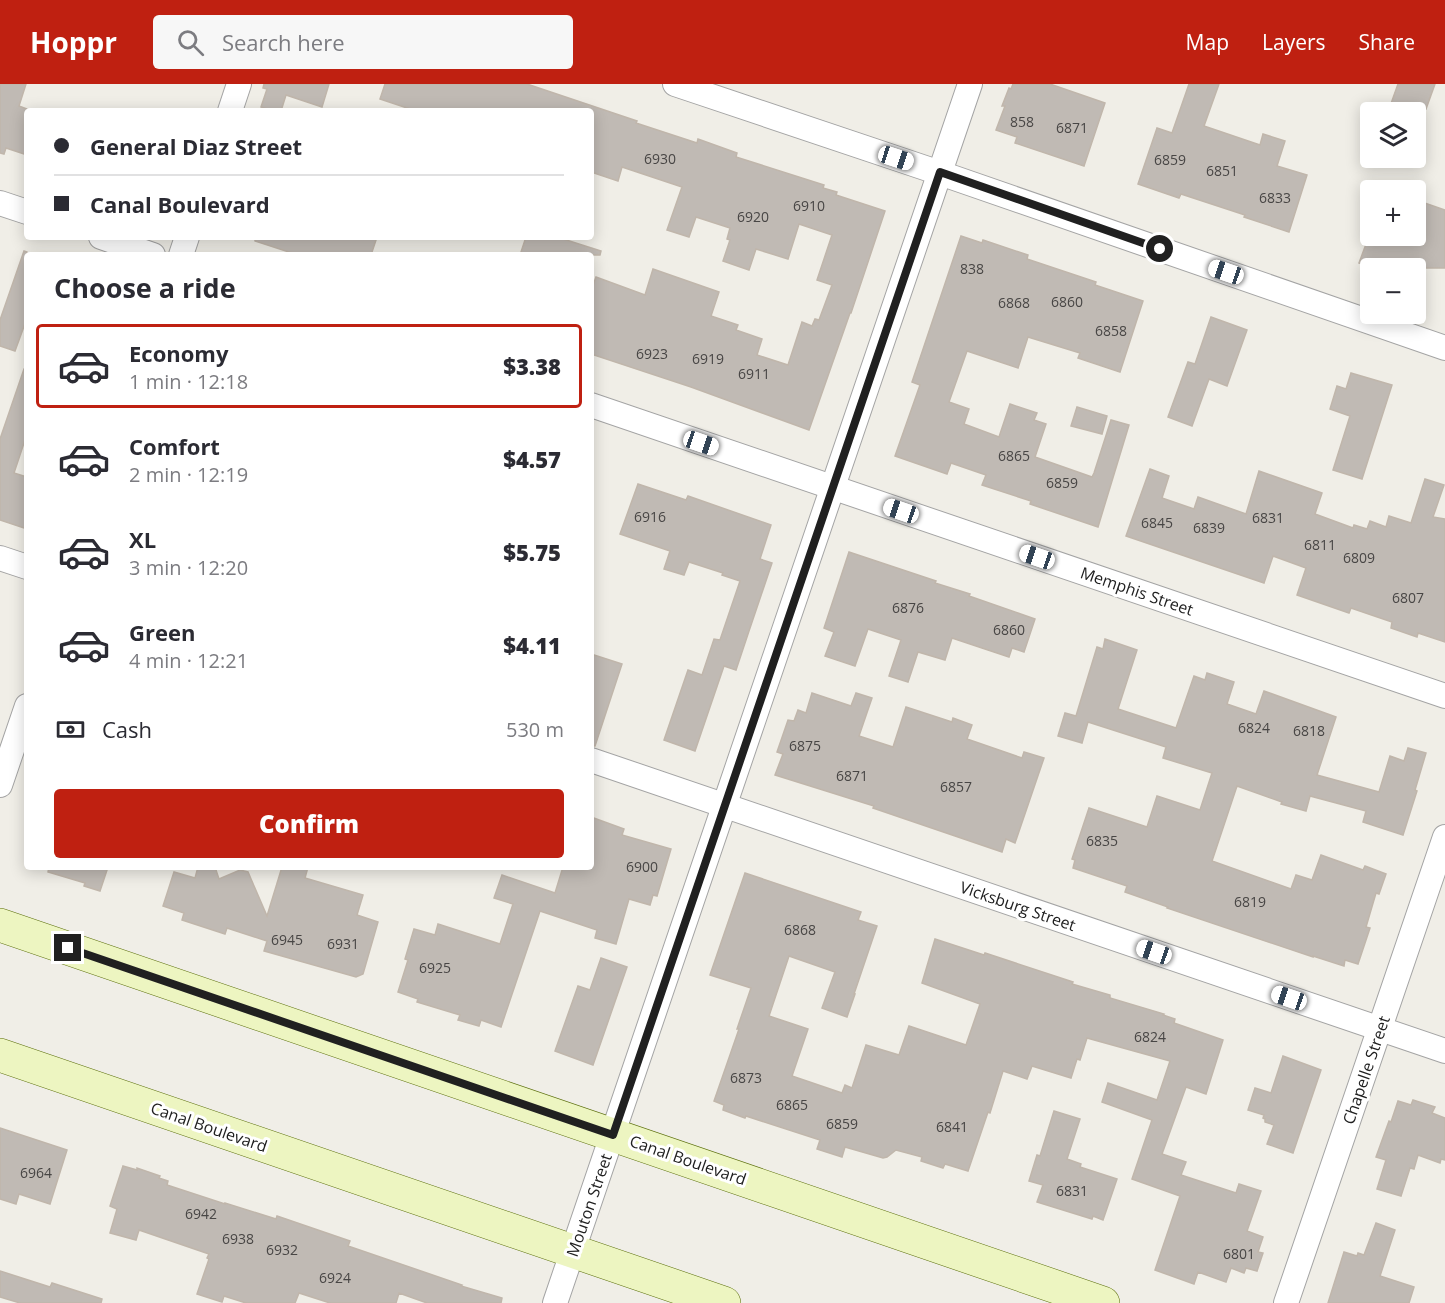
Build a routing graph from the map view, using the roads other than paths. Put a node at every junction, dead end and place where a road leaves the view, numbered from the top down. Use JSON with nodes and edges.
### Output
{"nodes":[{"id":1,"x":239,"y":84,"type":"edge"},
{"id":2,"x":675,"y":84,"type":"edge"},
{"id":3,"x":970,"y":84,"type":"edge"},
{"id":4,"x":231,"y":108,"type":"edge"},
{"id":5,"x":940,"y":172,"type":"junction"},
{"id":6,"x":0,"y":202,"type":"edge"},
{"id":7,"x":24,"y":211,"type":"edge"},
{"id":8,"x":109,"y":240,"type":"edge"},
{"id":9,"x":144,"y":252,"type":"edge"},
{"id":10,"x":1445,"y":348,"type":"edge"},
{"id":11,"x":594,"y":406,"type":"edge"},
{"id":12,"x":833,"y":488,"type":"junction"},
{"id":13,"x":0,"y":558,"type":"edge"},
{"id":14,"x":24,"y":566,"type":"edge"},
{"id":15,"x":1445,"y":696,"type":"edge"},
{"id":16,"x":24,"y":715,"type":"edge"},
{"id":17,"x":594,"y":761,"type":"edge"},
{"id":18,"x":0,"y":785,"type":"edge"},
{"id":19,"x":725,"y":806,"type":"junction"},
{"id":20,"x":1445,"y":837,"type":"edge"},
{"id":21,"x":0,"y":925,"type":"edge"},
{"id":22,"x":1380,"y":1029,"type":"junction"},
{"id":23,"x":1445,"y":1052,"type":"edge"},
{"id":24,"x":0,"y":1056,"type":"edge"},
{"id":25,"x":613,"y":1135,"type":"junction"},
{"id":26,"x":573,"y":1251,"type":"junction"},
{"id":27,"x":555,"y":1303,"type":"edge"},
{"id":28,"x":724,"y":1303,"type":"edge"},
{"id":29,"x":1103,"y":1303,"type":"edge"},
{"id":30,"x":1286,"y":1303,"type":"edge"}],
"edges":[{"from":1,"to":4,"type":"street"},
{"from":2,"to":5,"type":"street"},
{"from":3,"to":5,"type":"street","name":"Mouton Street"},
{"from":5,"to":10,"type":"street"},
{"from":5,"to":12,"type":"street","name":"Mouton Street"},
{"from":6,"to":7,"type":"street"},
{"from":8,"to":9,"type":"street"},
{"from":11,"to":12,"type":"street","name":"Memphis Street"},
{"from":12,"to":15,"type":"street","name":"Memphis Street"},
{"from":12,"to":19,"type":"street","name":"Mouton Street"},
{"from":13,"to":14,"type":"street"},
{"from":16,"to":18,"type":"street"},
{"from":17,"to":19,"type":"street","name":"Vicksburg Street"},
{"from":19,"to":22,"type":"street","name":"Vicksburg Street"},
{"from":19,"to":25,"type":"street","name":"Mouton Street"},
{"from":20,"to":22,"type":"street","name":"Chapelle Street"},
{"from":21,"to":25,"type":"main road","name":"Canal Boulevard"},
{"from":22,"to":23,"type":"street","name":"Vicksburg Street"},
{"from":22,"to":30,"type":"street","name":"Chapelle Street"},
{"from":24,"to":26,"type":"main road","name":"Canal Boulevard"},
{"from":25,"to":26,"type":"street","name":"Mouton Street"},
{"from":25,"to":29,"type":"main road","name":"Canal Boulevard"},
{"from":26,"to":27,"type":"street","name":"Mouton Street"},
{"from":26,"to":28,"type":"main road","name":"Canal Boulevard"}]}
